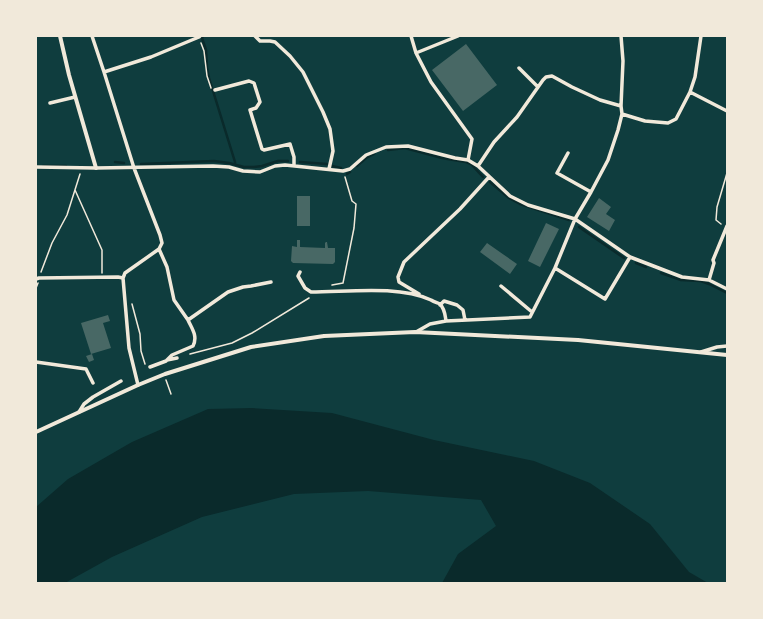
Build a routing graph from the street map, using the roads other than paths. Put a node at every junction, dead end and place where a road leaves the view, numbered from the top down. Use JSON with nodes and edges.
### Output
{"nodes":[{"id":1,"x":60,"y":36,"type":"edge"},
{"id":2,"x":92,"y":36,"type":"edge"},
{"id":3,"x":255,"y":36,"type":"edge"},
{"id":4,"x":411,"y":36,"type":"edge"},
{"id":5,"x":458,"y":36,"type":"edge"},
{"id":6,"x":621,"y":36,"type":"edge"},
{"id":7,"x":701,"y":36,"type":"edge"},
{"id":8,"x":200,"y":37,"type":"edge"},
{"id":9,"x":416,"y":53,"type":"junction"},
{"id":10,"x":519,"y":68,"type":"dead end"},
{"id":11,"x":104,"y":72,"type":"junction"},
{"id":12,"x":538,"y":87,"type":"junction"},
{"id":13,"x":213,"y":91,"type":"road end"},
{"id":14,"x":690,"y":92,"type":"junction"},
{"id":15,"x":76,"y":97,"type":"junction"},
{"id":16,"x":50,"y":103,"type":"dead end"},
{"id":17,"x":621,"y":106,"type":"junction"},
{"id":18,"x":727,"y":111,"type":"edge"},
{"id":19,"x":622,"y":114,"type":"junction"},
{"id":20,"x":568,"y":153,"type":"dead end"},
{"id":21,"x":468,"y":160,"type":"junction"},
{"id":22,"x":294,"y":166,"type":"junction"},
{"id":23,"x":478,"y":166,"type":"junction"},
{"id":24,"x":36,"y":167,"type":"edge"},
{"id":25,"x":96,"y":168,"type":"junction"},
{"id":26,"x":134,"y":168,"type":"junction"},
{"id":27,"x":329,"y":170,"type":"junction"},
{"id":28,"x":489,"y":177,"type":"junction"},
{"id":29,"x":591,"y":192,"type":"junction"},
{"id":30,"x":575,"y":219,"type":"junction"},
{"id":31,"x":727,"y":228,"type":"edge"},
{"id":32,"x":159,"y":249,"type":"junction"},
{"id":33,"x":630,"y":257,"type":"junction"},
{"id":34,"x":555,"y":268,"type":"junction"},
{"id":35,"x":300,"y":272,"type":"dead end"},
{"id":36,"x":123,"y":278,"type":"junction"},
{"id":37,"x":38,"y":279,"type":"edge"},
{"id":38,"x":709,"y":280,"type":"junction"},
{"id":39,"x":271,"y":282,"type":"dead end"},
{"id":40,"x":500,"y":286,"type":"dead end"},
{"id":41,"x":727,"y":289,"type":"edge"},
{"id":42,"x":423,"y":296,"type":"junction"},
{"id":43,"x":440,"y":304,"type":"junction"},
{"id":44,"x":532,"y":312,"type":"junction"},
{"id":45,"x":188,"y":320,"type":"junction"},
{"id":46,"x":464,"y":320,"type":"junction"},
{"id":47,"x":446,"y":321,"type":"junction"},
{"id":48,"x":415,"y":332,"type":"junction"},
{"id":49,"x":727,"y":346,"type":"edge"},
{"id":50,"x":699,"y":352,"type":"junction"},
{"id":51,"x":727,"y":355,"type":"edge"},
{"id":52,"x":177,"y":358,"type":"road end"},
{"id":53,"x":166,"y":361,"type":"junction"},
{"id":54,"x":36,"y":362,"type":"edge"},
{"id":55,"x":148,"y":367,"type":"road end"},
{"id":56,"x":121,"y":380,"type":"dead end"},
{"id":57,"x":93,"y":383,"type":"dead end"},
{"id":58,"x":138,"y":385,"type":"junction"},
{"id":59,"x":79,"y":412,"type":"junction"},
{"id":60,"x":36,"y":432,"type":"edge"}],
"edges":[{"from":1,"to":15,"type":"street"},
{"from":2,"to":11,"type":"street"},
{"from":3,"to":27,"type":"street"},
{"from":4,"to":9,"type":"street"},
{"from":5,"to":9,"type":"street"},
{"from":6,"to":17,"type":"street"},
{"from":7,"to":14,"type":"street"},
{"from":8,"to":11,"type":"street"},
{"from":9,"to":21,"type":"street"},
{"from":10,"to":12,"type":"street"},
{"from":11,"to":26,"type":"street"},
{"from":12,"to":17,"type":"street"},
{"from":12,"to":23,"type":"street"},
{"from":13,"to":22,"type":"street"},
{"from":14,"to":18,"type":"street"},
{"from":14,"to":19,"type":"street"},
{"from":15,"to":16,"type":"street"},
{"from":15,"to":25,"type":"street"},
{"from":17,"to":19,"type":"street"},
{"from":19,"to":29,"type":"street"},
{"from":20,"to":29,"type":"street"},
{"from":21,"to":23,"type":"street"},
{"from":21,"to":27,"type":"street"},
{"from":22,"to":26,"type":"street"},
{"from":22,"to":27,"type":"street"},
{"from":23,"to":28,"type":"street"},
{"from":24,"to":25,"type":"street"},
{"from":25,"to":26,"type":"street"},
{"from":26,"to":32,"type":"street"},
{"from":28,"to":30,"type":"street"},
{"from":28,"to":42,"type":"street"},
{"from":29,"to":30,"type":"street"},
{"from":30,"to":33,"type":"street"},
{"from":30,"to":34,"type":"street"},
{"from":31,"to":38,"type":"street"},
{"from":32,"to":36,"type":"street"},
{"from":32,"to":45,"type":"street"},
{"from":33,"to":34,"type":"street"},
{"from":33,"to":38,"type":"street"},
{"from":34,"to":44,"type":"street"},
{"from":35,"to":42,"type":"street"},
{"from":36,"to":37,"type":"street"},
{"from":36,"to":58,"type":"street"},
{"from":38,"to":41,"type":"street"},
{"from":39,"to":45,"type":"street"},
{"from":40,"to":44,"type":"street"},
{"from":42,"to":43,"type":"street"},
{"from":43,"to":46,"type":"street"},
{"from":43,"to":47,"type":"street"},
{"from":44,"to":46,"type":"street"},
{"from":45,"to":53,"type":"street"},
{"from":46,"to":47,"type":"street"},
{"from":47,"to":48,"type":"street"},
{"from":48,"to":50,"type":"street"},
{"from":48,"to":58,"type":"street"},
{"from":49,"to":50,"type":"street"},
{"from":50,"to":51,"type":"street"},
{"from":52,"to":53,"type":"street"},
{"from":53,"to":55,"type":"street"},
{"from":54,"to":57,"type":"street"},
{"from":56,"to":59,"type":"street"},
{"from":58,"to":59,"type":"street"},
{"from":59,"to":60,"type":"street"}]}
